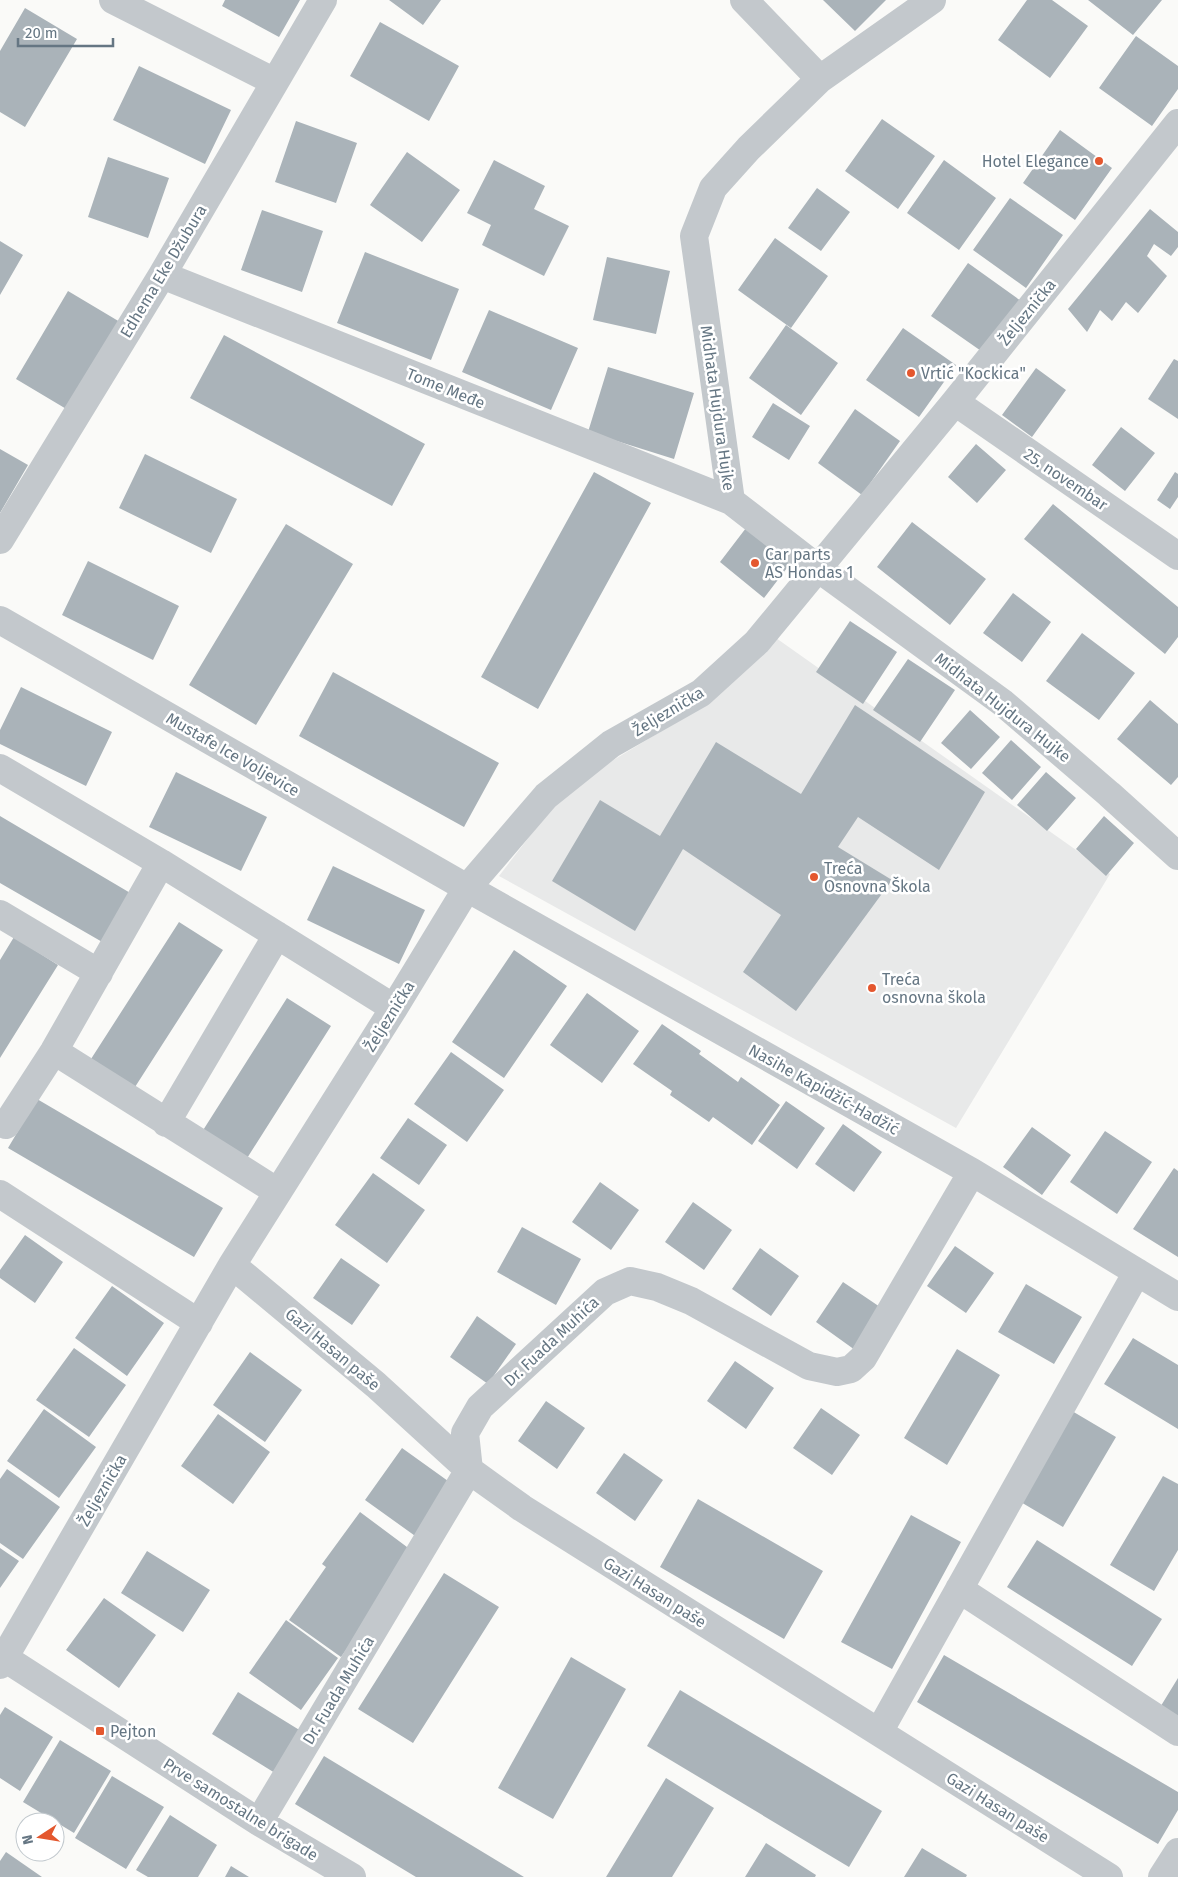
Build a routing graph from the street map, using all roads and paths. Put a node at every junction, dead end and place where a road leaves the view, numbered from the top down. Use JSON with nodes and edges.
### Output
{"nodes":[{"id":1,"x":113,"y":0,"type":"edge"},
{"id":2,"x":323,"y":0,"type":"edge"},
{"id":3,"x":744,"y":0,"type":"edge"},
{"id":4,"x":932,"y":0,"type":"edge"},
{"id":5,"x":820,"y":79,"type":"junction"},
{"id":6,"x":274,"y":82,"type":"junction"},
{"id":7,"x":1178,"y":124,"type":"edge"},
{"id":8,"x":162,"y":275,"type":"junction"},
{"id":9,"x":955,"y":402,"type":"junction"},
{"id":10,"x":731,"y":501,"type":"junction"},
{"id":11,"x":0,"y":540,"type":"edge"},
{"id":12,"x":1178,"y":556,"type":"edge"},
{"id":13,"x":819,"y":569,"type":"junction"},
{"id":14,"x":0,"y":620,"type":"edge"},
{"id":15,"x":0,"y":768,"type":"edge"},
{"id":16,"x":1178,"y":856,"type":"edge"},
{"id":17,"x":161,"y":864,"type":"junction"},
{"id":18,"x":466,"y":888,"type":"junction"},
{"id":19,"x":0,"y":914,"type":"edge"},
{"id":20,"x":277,"y":935,"type":"junction"},
{"id":21,"x":99,"y":973,"type":"junction"},
{"id":22,"x":394,"y":1008,"type":"junction"},
{"id":23,"x":54,"y":1051,"type":"junction"},
{"id":24,"x":166,"y":1123,"type":"junction"},
{"id":25,"x":6,"y":1125,"type":"dead end"},
{"id":26,"x":972,"y":1172,"type":"junction"},
{"id":27,"x":278,"y":1192,"type":"junction"},
{"id":28,"x":0,"y":1194,"type":"edge"},
{"id":29,"x":232,"y":1265,"type":"junction"},
{"id":30,"x":1137,"y":1272,"type":"junction"},
{"id":31,"x":1178,"y":1297,"type":"edge"},
{"id":32,"x":199,"y":1323,"type":"junction"},
{"id":33,"x":469,"y":1470,"type":"junction"},
{"id":34,"x":959,"y":1589,"type":"junction"},
{"id":35,"x":2,"y":1659,"type":"edge"},
{"id":36,"x":879,"y":1732,"type":"junction"},
{"id":37,"x":1178,"y":1732,"type":"edge"},
{"id":38,"x":258,"y":1822,"type":"junction"},
{"id":39,"x":1178,"y":1852,"type":"edge"},
{"id":40,"x":352,"y":1877,"type":"edge"},
{"id":41,"x":1109,"y":1877,"type":"edge"},
{"id":42,"x":1162,"y":1877,"type":"edge"}],
"edges":[{"from":1,"to":6,"type":"street"},
{"from":2,"to":6,"type":"street","name":"Edhema Eke Džubura"},
{"from":3,"to":5,"type":"street"},
{"from":4,"to":5,"type":"street","name":"Midhata Hujdura Hujke"},
{"from":5,"to":10,"type":"street","name":"Midhata Hujdura Hujke"},
{"from":6,"to":8,"type":"street","name":"Edhema Eke Džubura"},
{"from":7,"to":9,"type":"street","name":"Željeznička"},
{"from":8,"to":10,"type":"street","name":"Tome Međe"},
{"from":8,"to":11,"type":"street","name":"Edhema Eke Džubura"},
{"from":9,"to":12,"type":"street","name":"25. novembar"},
{"from":9,"to":13,"type":"street","name":"Željeznička"},
{"from":10,"to":13,"type":"street","name":"Midhata Hujdura Hujke"},
{"from":13,"to":16,"type":"street","name":"Midhata Hujdura Hujke"},
{"from":13,"to":18,"type":"street","name":"Željeznička"},
{"from":14,"to":18,"type":"street","name":"Mustafe Ice Voljevice"},
{"from":15,"to":17,"type":"street"},
{"from":17,"to":20,"type":"street"},
{"from":17,"to":21,"type":"street"},
{"from":18,"to":22,"type":"street","name":"Željeznička"},
{"from":18,"to":26,"type":"street","name":"Nasihe Kapidžić-Hadžić"},
{"from":19,"to":21,"type":"street"},
{"from":20,"to":22,"type":"street"},
{"from":20,"to":24,"type":"street"},
{"from":21,"to":23,"type":"street"},
{"from":22,"to":27,"type":"street","name":"Željeznička"},
{"from":23,"to":24,"type":"street"},
{"from":23,"to":25,"type":"street"},
{"from":24,"to":27,"type":"street"},
{"from":26,"to":30,"type":"street","name":"Nasihe Kapidžić-Hadžić"},
{"from":26,"to":33,"type":"street","name":"Dr. Fuada Muhića"},
{"from":27,"to":29,"type":"street","name":"Željeznička"},
{"from":28,"to":32,"type":"street"},
{"from":29,"to":32,"type":"street","name":"Željeznička"},
{"from":29,"to":33,"type":"street","name":"Gazi Hasan paše"},
{"from":30,"to":31,"type":"street","name":"Nasihe Kapidžić-Hadžić"},
{"from":30,"to":34,"type":"street"},
{"from":32,"to":35,"type":"street","name":"Željeznička"},
{"from":33,"to":36,"type":"street","name":"Gazi Hasan paše"},
{"from":33,"to":38,"type":"street","name":"Dr. Fuada Muhića"},
{"from":34,"to":36,"type":"street"},
{"from":34,"to":37,"type":"street"},
{"from":35,"to":38,"type":"street","name":"Prve samostalne brigade"},
{"from":36,"to":41,"type":"street","name":"Gazi Hasan paše"},
{"from":38,"to":40,"type":"street","name":"Prve samostalne brigade"},
{"from":39,"to":42,"type":"street"}]}
